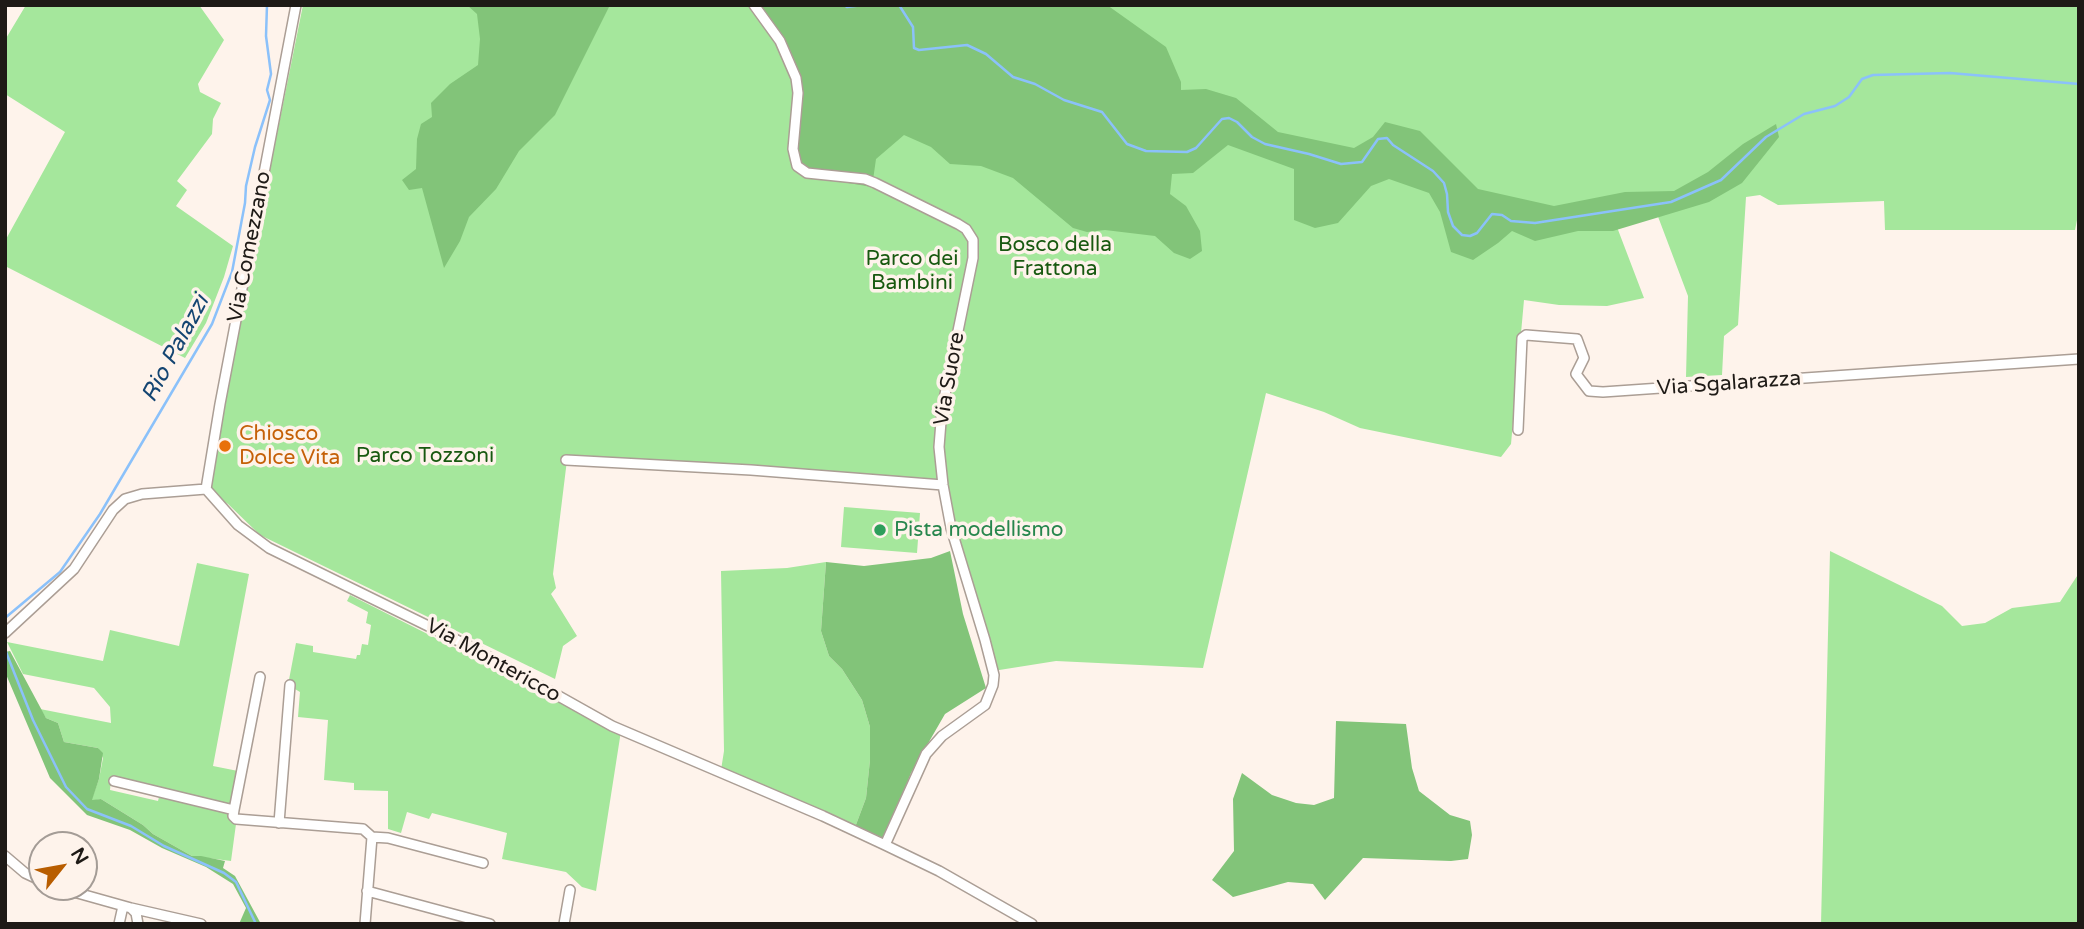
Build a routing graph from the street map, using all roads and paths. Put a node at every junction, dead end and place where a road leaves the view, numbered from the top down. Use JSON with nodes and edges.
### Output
{"nodes":[{"id":1,"x":296,"y":5,"type":"edge"},
{"id":2,"x":754,"y":5,"type":"edge"},
{"id":3,"x":2079,"y":359,"type":"edge"},
{"id":4,"x":1518,"y":429,"type":"dead end"},
{"id":5,"x":566,"y":460,"type":"dead end"},
{"id":6,"x":943,"y":485,"type":"junction"},
{"id":7,"x":206,"y":489,"type":"junction"},
{"id":8,"x":5,"y":633,"type":"edge"},
{"id":9,"x":260,"y":677,"type":"dead end"},
{"id":10,"x":290,"y":685,"type":"dead end"},
{"id":11,"x":114,"y":781,"type":"dead end"},
{"id":12,"x":234,"y":814,"type":"junction"},
{"id":13,"x":279,"y":823,"type":"junction"},
{"id":14,"x":372,"y":837,"type":"junction"},
{"id":15,"x":886,"y":845,"type":"junction"},
{"id":16,"x":5,"y":856,"type":"edge"},
{"id":17,"x":483,"y":863,"type":"dead end"},
{"id":18,"x":28,"y":874,"type":"edge"},
{"id":19,"x":570,"y":890,"type":"dead end"},
{"id":20,"x":367,"y":891,"type":"junction"},
{"id":21,"x":98,"y":899,"type":"edge"},
{"id":22,"x":127,"y":907,"type":"junction"},
{"id":23,"x":156,"y":913,"type":"junction"},
{"id":24,"x":120,"y":923,"type":"edge"},
{"id":25,"x":140,"y":924,"type":"edge"},
{"id":26,"x":201,"y":924,"type":"edge"},
{"id":27,"x":365,"y":924,"type":"edge"},
{"id":28,"x":490,"y":924,"type":"edge"},
{"id":29,"x":565,"y":924,"type":"edge"},
{"id":30,"x":1032,"y":924,"type":"edge"}],
"edges":[{"from":1,"to":7,"type":"street","name":"Via Comezzano"},
{"from":2,"to":6,"type":"street","name":"Via Suore"},
{"from":3,"to":4,"type":"street","name":"Via Sgalarazza"},
{"from":5,"to":6,"type":"street"},
{"from":6,"to":15,"type":"street","name":"Via Suore"},
{"from":7,"to":8,"type":"street"},
{"from":7,"to":15,"type":"street","name":"Via Montericco"},
{"from":9,"to":12,"type":"street"},
{"from":10,"to":13,"type":"street"},
{"from":11,"to":12,"type":"street"},
{"from":12,"to":13,"type":"street"},
{"from":13,"to":14,"type":"street"},
{"from":14,"to":17,"type":"street"},
{"from":14,"to":20,"type":"street"},
{"from":15,"to":30,"type":"street","name":"Via Montericco"},
{"from":16,"to":18,"type":"street"},
{"from":19,"to":29,"type":"street"},
{"from":20,"to":27,"type":"street"},
{"from":20,"to":28,"type":"street"},
{"from":21,"to":22,"type":"street"},
{"from":22,"to":23,"type":"street"},
{"from":22,"to":24,"type":"street"},
{"from":22,"to":25,"type":"street"},
{"from":23,"to":25,"type":"street"},
{"from":23,"to":26,"type":"street"}]}
